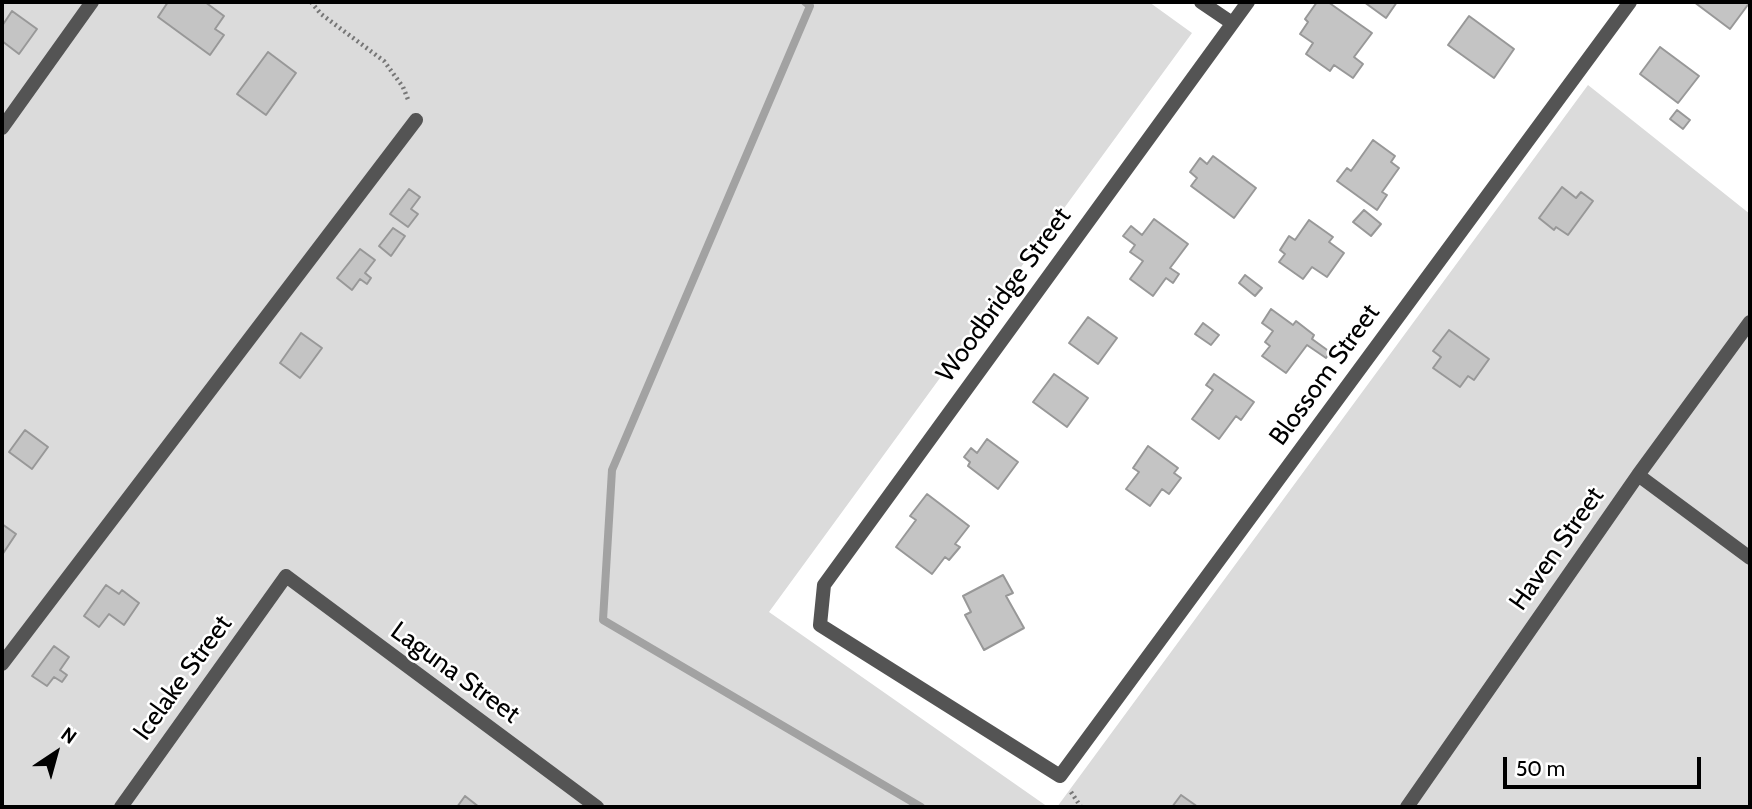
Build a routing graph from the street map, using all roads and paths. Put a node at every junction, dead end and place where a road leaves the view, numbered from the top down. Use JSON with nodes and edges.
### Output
{"nodes":[{"id":1,"x":92,"y":2,"type":"edge"},
{"id":2,"x":311,"y":2,"type":"edge"},
{"id":3,"x":1201,"y":2,"type":"edge"},
{"id":4,"x":1248,"y":2,"type":"edge"},
{"id":5,"x":1630,"y":2,"type":"edge"},
{"id":6,"x":1233,"y":23,"type":"junction"},
{"id":7,"x":416,"y":120,"type":"joint"},
{"id":8,"x":2,"y":128,"type":"edge"},
{"id":9,"x":1750,"y":322,"type":"edge"},
{"id":10,"x":1638,"y":475,"type":"junction"},
{"id":11,"x":1750,"y":558,"type":"edge"},
{"id":12,"x":286,"y":576,"type":"joint"},
{"id":13,"x":820,"y":625,"type":"joint"},
{"id":14,"x":2,"y":664,"type":"edge"},
{"id":15,"x":121,"y":807,"type":"edge"},
{"id":16,"x":597,"y":807,"type":"edge"},
{"id":17,"x":1407,"y":807,"type":"edge"}],
"edges":[{"from":1,"to":8,"type":"street"},
{"from":2,"to":7,"type":"path"},
{"from":3,"to":6,"type":"street"},
{"from":4,"to":6,"type":"street","name":"Woodbridge Street"},
{"from":5,"to":13,"type":"street","name":"Blossom Street"},
{"from":6,"to":13,"type":"street","name":"Woodbridge Street"},
{"from":7,"to":14,"type":"street"},
{"from":9,"to":10,"type":"street","name":"Haven Street"},
{"from":10,"to":11,"type":"street"},
{"from":10,"to":17,"type":"street","name":"Haven Street"},
{"from":12,"to":15,"type":"street","name":"Icelake Street"},
{"from":12,"to":16,"type":"street","name":"Laguna Street"}]}
